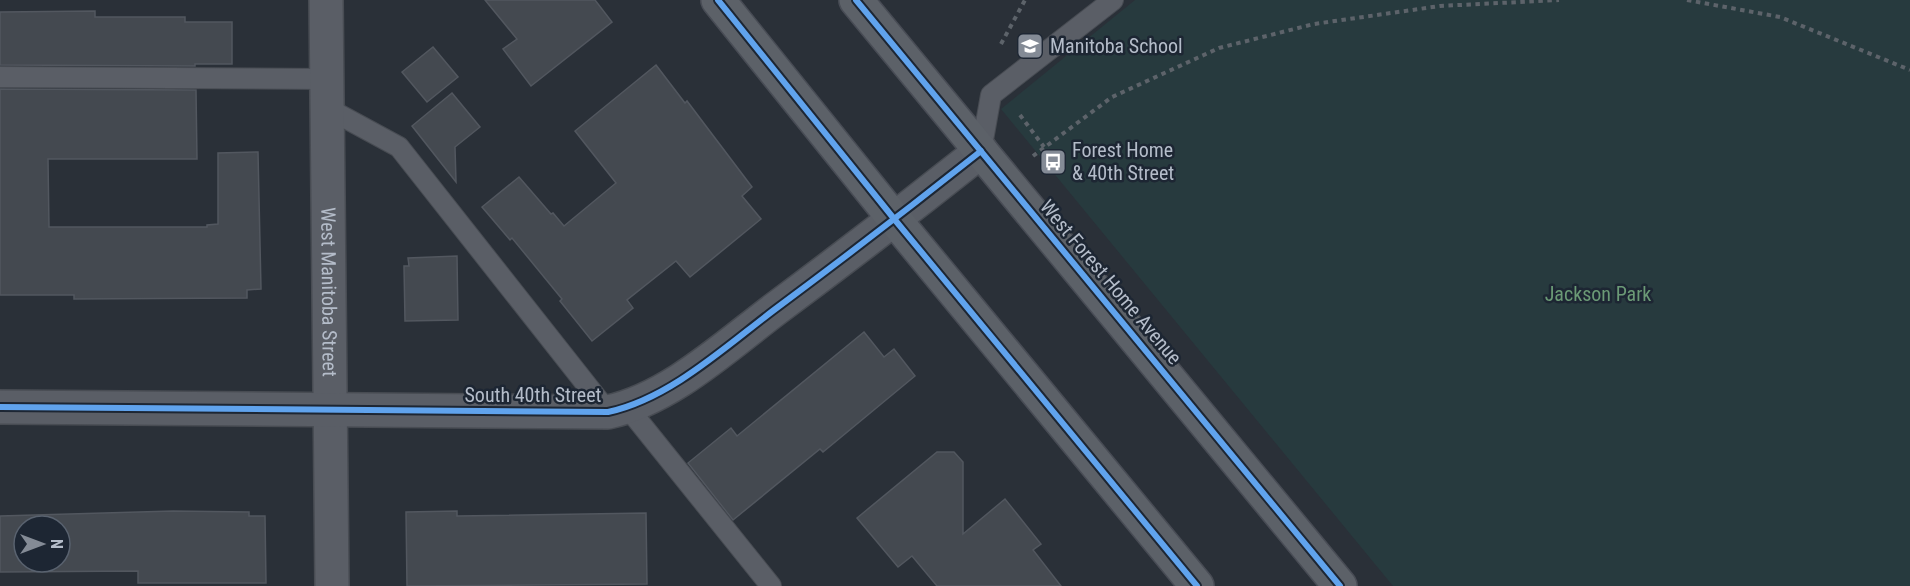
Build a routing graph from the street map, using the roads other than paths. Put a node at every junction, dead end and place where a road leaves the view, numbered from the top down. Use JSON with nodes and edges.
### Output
{"nodes":[{"id":1,"x":326,"y":0,"type":"edge"},
{"id":2,"x":718,"y":0,"type":"edge"},
{"id":3,"x":856,"y":0,"type":"edge"},
{"id":4,"x":1113,"y":0,"type":"edge"},
{"id":5,"x":0,"y":77,"type":"edge"},
{"id":6,"x":327,"y":94,"type":"junction"},
{"id":7,"x":981,"y":151,"type":"junction"},
{"id":8,"x":895,"y":220,"type":"junction"},
{"id":9,"x":0,"y":407,"type":"edge"},
{"id":10,"x":618,"y":410,"type":"junction"},
{"id":11,"x":331,"y":411,"type":"junction"},
{"id":12,"x":332,"y":586,"type":"edge"},
{"id":13,"x":771,"y":586,"type":"edge"},
{"id":14,"x":1197,"y":586,"type":"edge"},
{"id":15,"x":1340,"y":586,"type":"edge"}],
"edges":[{"from":1,"to":6,"type":"street","name":"West Manitoba Street"},
{"from":2,"to":8,"type":"main road"},
{"from":3,"to":7,"type":"main road","name":"West Forest Home Avenue"},
{"from":4,"to":7,"type":"lane"},
{"from":5,"to":6,"type":"lane"},
{"from":6,"to":10,"type":"lane"},
{"from":6,"to":11,"type":"street","name":"West Manitoba Street"},
{"from":7,"to":8,"type":"street","name":"South 40th Street"},
{"from":7,"to":15,"type":"main road","name":"West Forest Home Avenue"},
{"from":8,"to":10,"type":"street","name":"South 40th Street"},
{"from":8,"to":14,"type":"main road"},
{"from":9,"to":11,"type":"street","name":"South 40th Street"},
{"from":10,"to":11,"type":"street","name":"South 40th Street"},
{"from":10,"to":13,"type":"lane"},
{"from":11,"to":12,"type":"street","name":"West Manitoba Street"}]}
